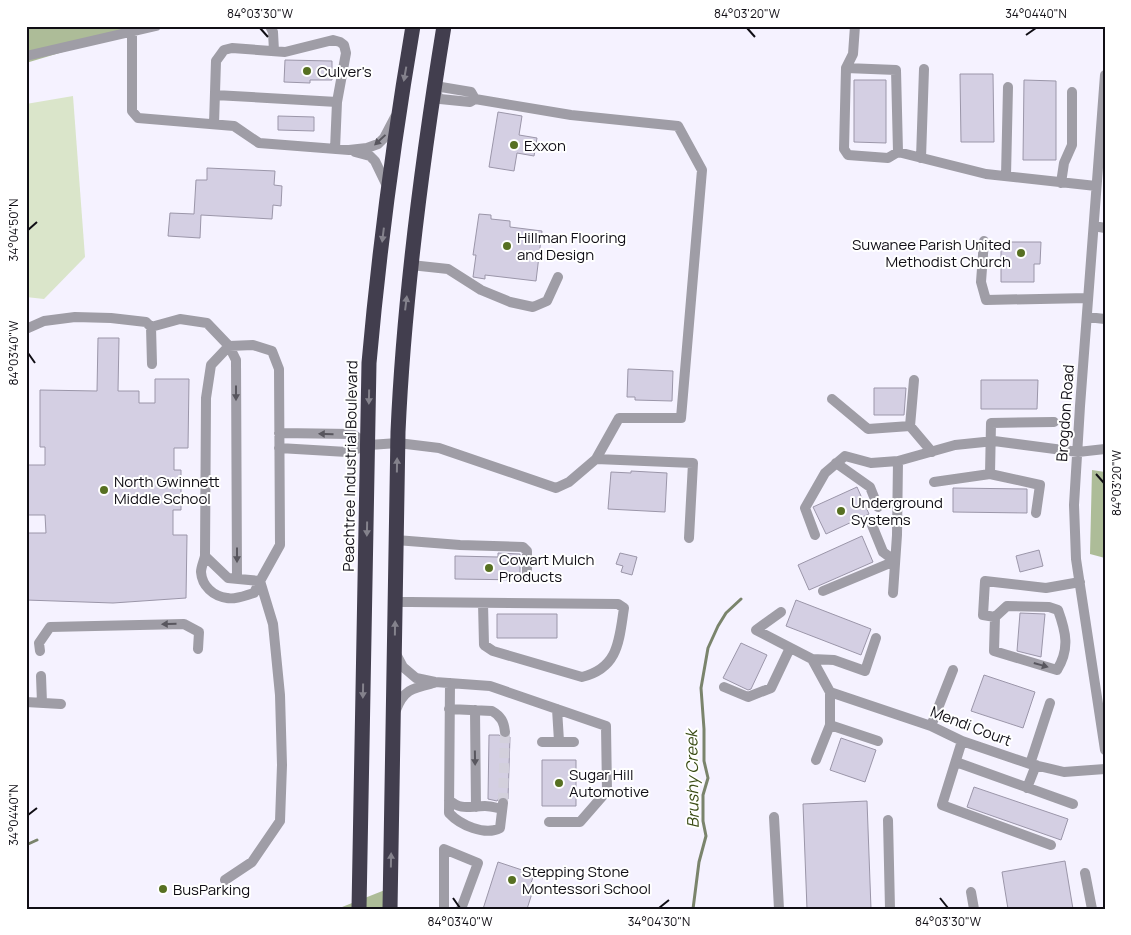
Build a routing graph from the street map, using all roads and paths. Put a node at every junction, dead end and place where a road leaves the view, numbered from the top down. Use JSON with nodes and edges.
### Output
{"nodes":[{"id":1,"x":156,"y":26,"type":"edge"},
{"id":2,"x":270,"y":26,"type":"edge"},
{"id":3,"x":413,"y":26,"type":"edge"},
{"id":4,"x":444,"y":26,"type":"edge"},
{"id":5,"x":855,"y":26,"type":"edge"},
{"id":6,"x":132,"y":32,"type":"junction"},
{"id":7,"x":274,"y":51,"type":"junction"},
{"id":8,"x":26,"y":56,"type":"edge"},
{"id":9,"x":846,"y":68,"type":"junction"},
{"id":10,"x":924,"y":69,"type":"dead end"},
{"id":11,"x":1105,"y":75,"type":"edge"},
{"id":12,"x":1008,"y":87,"type":"dead end"},
{"id":13,"x":434,"y":91,"type":"junction"},
{"id":14,"x":1072,"y":92,"type":"dead end"},
{"id":15,"x":215,"y":95,"type":"junction"},
{"id":16,"x":337,"y":102,"type":"junction"},
{"id":17,"x":398,"y":112,"type":"junction"},
{"id":18,"x":214,"y":124,"type":"junction"},
{"id":19,"x":335,"y":149,"type":"junction"},
{"id":20,"x":349,"y":150,"type":"junction"},
{"id":21,"x":898,"y":152,"type":"junction"},
{"id":22,"x":921,"y":158,"type":"junction"},
{"id":23,"x":1006,"y":176,"type":"junction"},
{"id":24,"x":1061,"y":183,"type":"junction"},
{"id":25,"x":1096,"y":186,"type":"junction"},
{"id":26,"x":388,"y":189,"type":"junction"},
{"id":27,"x":1099,"y":227,"type":"edge"},
{"id":28,"x":984,"y":241,"type":"dead end"},
{"id":29,"x":411,"y":265,"type":"junction"},
{"id":30,"x":558,"y":277,"type":"dead end"},
{"id":31,"x":1088,"y":298,"type":"junction"},
{"id":32,"x":1087,"y":317,"type":"junction"},
{"id":33,"x":1105,"y":319,"type":"edge"},
{"id":34,"x":151,"y":327,"type":"junction"},
{"id":35,"x":26,"y":330,"type":"edge"},
{"id":36,"x":229,"y":346,"type":"junction"},
{"id":37,"x":152,"y":364,"type":"dead end"},
{"id":38,"x":914,"y":380,"type":"dead end"},
{"id":39,"x":832,"y":399,"type":"dead end"},
{"id":40,"x":1054,"y":422,"type":"dead end"},
{"id":41,"x":910,"y":426,"type":"junction"},
{"id":42,"x":279,"y":433,"type":"junction"},
{"id":43,"x":990,"y":442,"type":"junction"},
{"id":44,"x":398,"y":443,"type":"junction"},
{"id":45,"x":369,"y":445,"type":"junction"},
{"id":46,"x":280,"y":448,"type":"junction"},
{"id":47,"x":1105,"y":449,"type":"edge"},
{"id":48,"x":932,"y":452,"type":"junction"},
{"id":49,"x":1078,"y":452,"type":"junction"},
{"id":50,"x":596,"y":459,"type":"junction"},
{"id":51,"x":898,"y":461,"type":"junction"},
{"id":52,"x":836,"y":463,"type":"junction"},
{"id":53,"x":990,"y":474,"type":"junction"},
{"id":54,"x":934,"y":482,"type":"dead end"},
{"id":55,"x":878,"y":507,"type":"dead end"},
{"id":56,"x":1036,"y":512,"type":"dead end"},
{"id":57,"x":872,"y":525,"type":"dead end"},
{"id":58,"x":815,"y":535,"type":"dead end"},
{"id":59,"x":689,"y":538,"type":"dead end"},
{"id":60,"x":396,"y":540,"type":"junction"},
{"id":61,"x":205,"y":556,"type":"junction"},
{"id":62,"x":895,"y":560,"type":"junction"},
{"id":63,"x":527,"y":574,"type":"dead end"},
{"id":64,"x":237,"y":579,"type":"junction"},
{"id":65,"x":260,"y":581,"type":"junction"},
{"id":66,"x":1080,"y":582,"type":"junction"},
{"id":67,"x":823,"y":591,"type":"dead end"},
{"id":68,"x":893,"y":592,"type":"dead end"},
{"id":69,"x":395,"y":602,"type":"junction"},
{"id":70,"x":483,"y":603,"type":"junction"},
{"id":71,"x":781,"y":612,"type":"dead end"},
{"id":72,"x":995,"y":617,"type":"junction"},
{"id":73,"x":876,"y":638,"type":"dead end"},
{"id":74,"x":790,"y":648,"type":"junction"},
{"id":75,"x":198,"y":649,"type":"dead end"},
{"id":76,"x":40,"y":651,"type":"dead end"},
{"id":77,"x":395,"y":652,"type":"junction"},
{"id":78,"x":812,"y":659,"type":"junction"},
{"id":79,"x":953,"y":670,"type":"dead end"},
{"id":80,"x":41,"y":676,"type":"dead end"},
{"id":81,"x":435,"y":682,"type":"junction"},
{"id":82,"x":450,"y":683,"type":"junction"},
{"id":83,"x":724,"y":687,"type":"dead end"},
{"id":84,"x":830,"y":692,"type":"junction"},
{"id":85,"x":26,"y":702,"type":"edge"},
{"id":86,"x":42,"y":703,"type":"junction"},
{"id":87,"x":61,"y":704,"type":"dead end"},
{"id":88,"x":1050,"y":704,"type":"dead end"},
{"id":89,"x":449,"y":709,"type":"junction"},
{"id":90,"x":558,"y":709,"type":"junction"},
{"id":91,"x":474,"y":710,"type":"junction"},
{"id":92,"x":394,"y":717,"type":"junction"},
{"id":93,"x":830,"y":725,"type":"junction"},
{"id":94,"x":931,"y":726,"type":"junction"},
{"id":95,"x":505,"y":732,"type":"tunnel mouth"},
{"id":96,"x":559,"y":741,"type":"junction"},
{"id":97,"x":878,"y":741,"type":"dead end"},
{"id":98,"x":962,"y":741,"type":"junction"},
{"id":99,"x":542,"y":742,"type":"dead end"},
{"id":100,"x":574,"y":742,"type":"dead end"},
{"id":101,"x":1105,"y":750,"type":"edge"},
{"id":102,"x":816,"y":760,"type":"dead end"},
{"id":103,"x":956,"y":762,"type":"junction"},
{"id":104,"x":1033,"y":765,"type":"junction"},
{"id":105,"x":1105,"y":769,"type":"edge"},
{"id":106,"x":1027,"y":788,"type":"junction"},
{"id":107,"x":449,"y":800,"type":"junction"},
{"id":108,"x":1073,"y":804,"type":"dead end"},
{"id":109,"x":476,"y":807,"type":"junction"},
{"id":110,"x":774,"y":817,"type":"dead end"},
{"id":111,"x":888,"y":820,"type":"dead end"},
{"id":112,"x":549,"y":822,"type":"dead end"},
{"id":113,"x":1051,"y":845,"type":"dead end"},
{"id":114,"x":1085,"y":873,"type":"dead end"},
{"id":115,"x":225,"y":880,"type":"dead end"},
{"id":116,"x":971,"y":892,"type":"dead end"},
{"id":117,"x":359,"y":909,"type":"edge"},
{"id":118,"x":390,"y":909,"type":"edge"},
{"id":119,"x":444,"y":909,"type":"edge"},
{"id":120,"x":461,"y":909,"type":"edge"},
{"id":121,"x":779,"y":909,"type":"edge"},
{"id":122,"x":890,"y":909,"type":"edge"},
{"id":123,"x":974,"y":909,"type":"edge"},
{"id":124,"x":1092,"y":909,"type":"edge"}],
"edges":[{"from":1,"to":6,"type":"street"},
{"from":2,"to":7,"type":"street"},
{"from":3,"to":17,"type":"highway","name":"Peachtree Industrial Boulevard","one_way":true},
{"from":4,"to":13,"type":"highway"},
{"from":5,"to":9,"type":"street"},
{"from":6,"to":8,"type":"street"},
{"from":6,"to":18,"type":"street"},
{"from":7,"to":15,"type":"street"},
{"from":7,"to":16,"type":"street"},
{"from":9,"to":21,"type":"street"},
{"from":9,"to":21,"type":"street"},
{"from":10,"to":22,"type":"street"},
{"from":11,"to":25,"type":"street","name":"Brogdon Road"},
{"from":12,"to":23,"type":"street"},
{"from":13,"to":29,"type":"highway"},
{"from":13,"to":50,"type":"street"},
{"from":14,"to":24,"type":"street"},
{"from":15,"to":16,"type":"street"},
{"from":15,"to":18,"type":"street"},
{"from":16,"to":19,"type":"street"},
{"from":17,"to":20,"type":"street","one_way":true},
{"from":17,"to":26,"type":"highway","name":"Peachtree Industrial Boulevard"},
{"from":18,"to":19,"type":"street"},
{"from":19,"to":20,"type":"street"},
{"from":20,"to":26,"type":"street"},
{"from":21,"to":22,"type":"street"},
{"from":22,"to":23,"type":"street"},
{"from":23,"to":24,"type":"street"},
{"from":24,"to":25,"type":"street"},
{"from":25,"to":27,"type":"street","name":"Brogdon Road"},
{"from":26,"to":45,"type":"highway","name":"Peachtree Industrial Boulevard","one_way":true},
{"from":27,"to":31,"type":"street","name":"Brogdon Road"},
{"from":28,"to":31,"type":"street"},
{"from":29,"to":30,"type":"street"},
{"from":44,"to":29,"type":"highway","one_way":true},
{"from":31,"to":32,"type":"street","name":"Brogdon Road"},
{"from":32,"to":33,"type":"street"},
{"from":32,"to":49,"type":"street","name":"Brogdon Road"},
{"from":34,"to":35,"type":"street"},
{"from":34,"to":36,"type":"street"},
{"from":34,"to":37,"type":"street"},
{"from":36,"to":42,"type":"street"},
{"from":36,"to":61,"type":"street"},
{"from":36,"to":64,"type":"street","one_way":true},
{"from":38,"to":41,"type":"street"},
{"from":39,"to":41,"type":"street"},
{"from":40,"to":43,"type":"street"},
{"from":41,"to":48,"type":"street"},
{"from":45,"to":42,"type":"street","one_way":true},
{"from":42,"to":46,"type":"street"},
{"from":43,"to":48,"type":"street"},
{"from":43,"to":49,"type":"street"},
{"from":43,"to":53,"type":"street"},
{"from":44,"to":45,"type":"street"},
{"from":44,"to":50,"type":"street"},
{"from":60,"to":44,"type":"highway","one_way":true},
{"from":45,"to":46,"type":"street"},
{"from":45,"to":117,"type":"highway","name":"Peachtree Industrial Boulevard","one_way":true},
{"from":46,"to":65,"type":"street"},
{"from":47,"to":49,"type":"street"},
{"from":48,"to":51,"type":"street"},
{"from":49,"to":66,"type":"street","name":"Brogdon Road"},
{"from":50,"to":59,"type":"street"},
{"from":51,"to":52,"type":"street"},
{"from":51,"to":62,"type":"street"},
{"from":52,"to":55,"type":"street"},
{"from":52,"to":58,"type":"street"},
{"from":53,"to":54,"type":"street"},
{"from":53,"to":56,"type":"street"},
{"from":57,"to":62,"type":"street"},
{"from":60,"to":63,"type":"street"},
{"from":60,"to":69,"type":"highway"},
{"from":61,"to":64,"type":"street"},
{"from":61,"to":65,"type":"street"},
{"from":62,"to":67,"type":"street"},
{"from":62,"to":68,"type":"street"},
{"from":64,"to":65,"type":"street"},
{"from":65,"to":115,"type":"street"},
{"from":66,"to":72,"type":"street"},
{"from":66,"to":101,"type":"street","name":"Brogdon Road"},
{"from":69,"to":70,"type":"street"},
{"from":77,"to":69,"type":"highway","one_way":true},
{"from":70,"to":70,"type":"street"},
{"from":71,"to":74,"type":"street"},
{"from":72,"to":72,"type":"street","one_way":true},
{"from":73,"to":78,"type":"street"},
{"from":74,"to":78,"type":"street"},
{"from":74,"to":83,"type":"street"},
{"from":75,"to":76,"type":"street","one_way":true},
{"from":77,"to":81,"type":"street"},
{"from":77,"to":92,"type":"highway"},
{"from":78,"to":84,"type":"street"},
{"from":79,"to":94,"type":"street"},
{"from":80,"to":86,"type":"street"},
{"from":81,"to":82,"type":"street"},
{"from":81,"to":92,"type":"street"},
{"from":82,"to":89,"type":"street"},
{"from":82,"to":90,"type":"street"},
{"from":84,"to":93,"type":"street"},
{"from":84,"to":94,"type":"street","name":"Mendi Court"},
{"from":85,"to":86,"type":"street"},
{"from":86,"to":87,"type":"street"},
{"from":88,"to":104,"type":"street"},
{"from":89,"to":91,"type":"street"},
{"from":89,"to":107,"type":"street"},
{"from":90,"to":96,"type":"street"},
{"from":90,"to":112,"type":"street"},
{"from":91,"to":95,"type":"street"},
{"from":91,"to":109,"type":"street","one_way":true},
{"from":118,"to":92,"type":"highway","one_way":true},
{"from":93,"to":97,"type":"street"},
{"from":93,"to":102,"type":"street"},
{"from":94,"to":98,"type":"street","name":"Mendi Court"},
{"from":96,"to":99,"type":"street"},
{"from":96,"to":100,"type":"street"},
{"from":98,"to":103,"type":"street"},
{"from":98,"to":104,"type":"street","name":"Mendi Court"},
{"from":103,"to":106,"type":"street"},
{"from":103,"to":113,"type":"street"},
{"from":104,"to":105,"type":"street","name":"Mendi Court"},
{"from":104,"to":106,"type":"street"},
{"from":106,"to":108,"type":"street"},
{"from":107,"to":109,"type":"street"},
{"from":107,"to":109,"type":"street"},
{"from":110,"to":121,"type":"street"},
{"from":111,"to":122,"type":"street"},
{"from":114,"to":124,"type":"street"},
{"from":116,"to":123,"type":"street"},
{"from":119,"to":120,"type":"street"}]}
